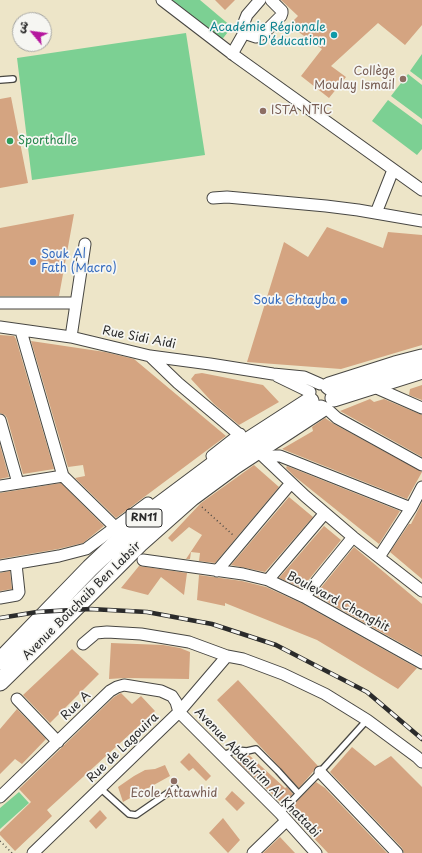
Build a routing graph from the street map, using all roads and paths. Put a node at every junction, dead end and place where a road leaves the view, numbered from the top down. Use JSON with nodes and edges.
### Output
{"nodes":[{"id":1,"x":162,"y":0,"type":"edge"},
{"id":2,"x":260,"y":0,"type":"edge"},
{"id":3,"x":271,"y":0,"type":"edge"},
{"id":4,"x":244,"y":33,"type":"junction"},
{"id":5,"x":232,"y":54,"type":"junction"},
{"id":6,"x":13,"y":79,"type":"dead end"},
{"id":7,"x":0,"y":80,"type":"edge"},
{"id":8,"x":393,"y":170,"type":"junction"},
{"id":9,"x":422,"y":190,"type":"edge"},
{"id":10,"x":214,"y":198,"type":"dead end"},
{"id":11,"x":376,"y":213,"type":"junction"},
{"id":12,"x":422,"y":221,"type":"edge"},
{"id":13,"x":85,"y":244,"type":"dead end"},
{"id":14,"x":0,"y":303,"type":"edge"},
{"id":15,"x":76,"y":304,"type":"junction"},
{"id":16,"x":0,"y":327,"type":"edge"},
{"id":17,"x":22,"y":331,"type":"junction"},
{"id":18,"x":72,"y":337,"type":"junction"},
{"id":19,"x":150,"y":356,"type":"junction"},
{"id":20,"x":422,"y":358,"type":"edge"},
{"id":21,"x":422,"y":370,"type":"edge"},
{"id":22,"x":372,"y":386,"type":"junction"},
{"id":23,"x":321,"y":397,"type":"junction"},
{"id":24,"x":422,"y":408,"type":"edge"},
{"id":25,"x":0,"y":420,"type":"edge"},
{"id":26,"x":253,"y":446,"type":"junction"},
{"id":27,"x":422,"y":465,"type":"edge"},
{"id":28,"x":63,"y":476,"type":"junction"},
{"id":29,"x":18,"y":482,"type":"junction"},
{"id":30,"x":291,"y":483,"type":"junction"},
{"id":31,"x":0,"y":486,"type":"edge"},
{"id":32,"x":422,"y":487,"type":"edge"},
{"id":33,"x":192,"y":497,"type":"junction"},
{"id":34,"x":411,"y":508,"type":"junction"},
{"id":35,"x":325,"y":512,"type":"junction"},
{"id":36,"x":116,"y":528,"type":"junction"},
{"id":37,"x":353,"y":537,"type":"junction"},
{"id":38,"x":240,"y":541,"type":"junction"},
{"id":39,"x":379,"y":557,"type":"junction"},
{"id":40,"x":142,"y":560,"type":"dead end"},
{"id":41,"x":16,"y":564,"type":"junction"},
{"id":42,"x":0,"y":566,"type":"edge"},
{"id":43,"x":216,"y":570,"type":"junction"},
{"id":44,"x":268,"y":580,"type":"junction"},
{"id":45,"x":422,"y":591,"type":"edge"},
{"id":46,"x":304,"y":597,"type":"junction"},
{"id":47,"x":0,"y":598,"type":"edge"},
{"id":48,"x":83,"y":644,"type":"dead end"},
{"id":49,"x":227,"y":656,"type":"junction"},
{"id":50,"x":0,"y":662,"type":"edge"},
{"id":51,"x":422,"y":663,"type":"edge"},
{"id":52,"x":0,"y":682,"type":"edge"},
{"id":53,"x":17,"y":698,"type":"dead end"},
{"id":54,"x":179,"y":712,"type":"junction"},
{"id":55,"x":368,"y":720,"type":"junction"},
{"id":56,"x":58,"y":742,"type":"junction"},
{"id":57,"x":223,"y":755,"type":"junction"},
{"id":58,"x":422,"y":762,"type":"edge"},
{"id":59,"x":320,"y":772,"type":"junction"},
{"id":60,"x":100,"y":788,"type":"junction"},
{"id":61,"x":175,"y":788,"type":"dead end"},
{"id":62,"x":298,"y":793,"type":"junction"},
{"id":63,"x":0,"y":797,"type":"edge"},
{"id":64,"x":283,"y":817,"type":"junction"},
{"id":65,"x":0,"y":840,"type":"edge"},
{"id":66,"x":12,"y":853,"type":"edge"},
{"id":67,"x":33,"y":853,"type":"edge"},
{"id":68,"x":253,"y":853,"type":"edge"},
{"id":69,"x":316,"y":853,"type":"edge"},
{"id":70,"x":397,"y":853,"type":"edge"}],
"edges":[{"from":1,"to":5,"type":"street"},
{"from":2,"to":4,"type":"street"},
{"from":3,"to":4,"type":"street"},
{"from":4,"to":5,"type":"street"},
{"from":5,"to":8,"type":"street"},
{"from":6,"to":7,"type":"lane"},
{"from":8,"to":9,"type":"street"},
{"from":8,"to":11,"type":"street"},
{"from":10,"to":11,"type":"street"},
{"from":11,"to":12,"type":"street"},
{"from":13,"to":15,"type":"street"},
{"from":14,"to":15,"type":"street"},
{"from":15,"to":18,"type":"street"},
{"from":16,"to":17,"type":"street","name":"Rue Sidi Aidi"},
{"from":17,"to":18,"type":"street","name":"Rue Sidi Aidi"},
{"from":17,"to":28,"type":"street"},
{"from":18,"to":19,"type":"street","name":"Rue Sidi Aidi"},
{"from":19,"to":23,"type":"street","name":"Rue Sidi Aidi"},
{"from":19,"to":26,"type":"street"},
{"from":20,"to":23,"type":"main road","name":"Avenue Bouchaib Ben Labsir","number":"RN11"},
{"from":21,"to":22,"type":"main road","name":"Avenue Bouchaib Ben Labsir","number":"RN11"},
{"from":22,"to":23,"type":"main road","name":"Avenue Bouchaib Ben Labsir","number":"RN11"},
{"from":22,"to":24,"type":"street"},
{"from":23,"to":26,"type":"main road","name":"Avenue Bouchaib Ben Labsir","number":"RN11"},
{"from":23,"to":27,"type":"street","name":"Rue Sidi Aidi"},
{"from":25,"to":29,"type":"street"},
{"from":26,"to":30,"type":"street"},
{"from":26,"to":33,"type":"main road","name":"Avenue Bouchaib Ben Labsir","number":"RN11"},
{"from":26,"to":34,"type":"street"},
{"from":26,"to":36,"type":"street"},
{"from":26,"to":50,"type":"main road","name":"Avenue Bouchaib Ben Labsir","number":"RN11"},
{"from":28,"to":29,"type":"street"},
{"from":28,"to":36,"type":"street"},
{"from":29,"to":31,"type":"street"},
{"from":30,"to":35,"type":"street"},
{"from":30,"to":38,"type":"street"},
{"from":32,"to":34,"type":"street"},
{"from":33,"to":38,"type":"path"},
{"from":33,"to":52,"type":"main road","name":"Avenue Bouchaib Ben Labsir","number":"RN11"},
{"from":34,"to":39,"type":"street"},
{"from":35,"to":37,"type":"street"},
{"from":35,"to":44,"type":"street"},
{"from":36,"to":41,"type":"street"},
{"from":37,"to":39,"type":"street"},
{"from":37,"to":46,"type":"street"},
{"from":38,"to":43,"type":"street"},
{"from":39,"to":45,"type":"street"},
{"from":40,"to":43,"type":"street","name":"Boulevard Changhit"},
{"from":41,"to":42,"type":"street"},
{"from":41,"to":47,"type":"street"},
{"from":43,"to":44,"type":"street","name":"Boulevard Changhit"},
{"from":44,"to":46,"type":"street","name":"Boulevard Changhit"},
{"from":46,"to":51,"type":"street","name":"Boulevard Changhit"},
{"from":48,"to":49,"type":"street"},
{"from":49,"to":54,"type":"street","name":"Rue de Lagouira"},
{"from":49,"to":55,"type":"street"},
{"from":53,"to":56,"type":"street"},
{"from":54,"to":56,"type":"street","name":"Rue A"},
{"from":54,"to":57,"type":"street","name":"Avenue Abdelkrim Al Khattabi"},
{"from":54,"to":60,"type":"street","name":"Rue de Lagouira"},
{"from":55,"to":58,"type":"street"},
{"from":55,"to":59,"type":"lane"},
{"from":56,"to":63,"type":"street","name":"Rue A"},
{"from":57,"to":62,"type":"lane"},
{"from":57,"to":64,"type":"street","name":"Avenue Abdelkrim Al Khattabi"},
{"from":59,"to":62,"type":"lane"},
{"from":59,"to":70,"type":"street"},
{"from":60,"to":61,"type":"lane"},
{"from":60,"to":67,"type":"street","name":"Rue de Lagouira"},
{"from":62,"to":64,"type":"lane"},
{"from":64,"to":68,"type":"street"},
{"from":64,"to":69,"type":"street","name":"Avenue Abdelkrim Al Khattabi"},
{"from":65,"to":66,"type":"path"}]}
